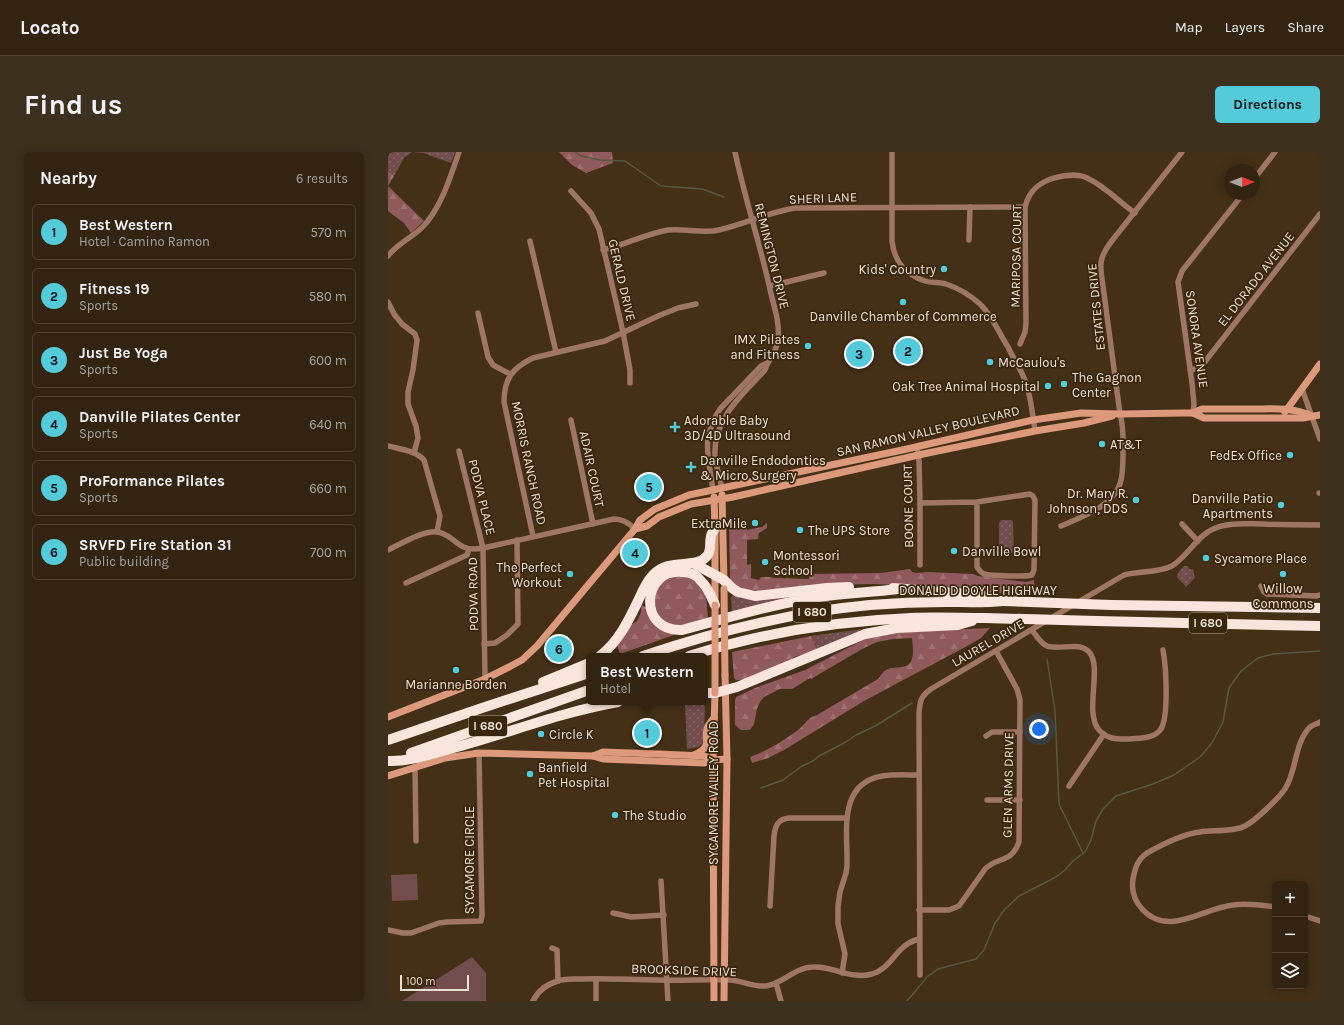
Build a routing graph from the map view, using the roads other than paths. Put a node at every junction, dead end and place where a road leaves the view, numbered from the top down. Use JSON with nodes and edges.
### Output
{"nodes":[{"id":1,"x":459,"y":152,"type":"edge"},
{"id":2,"x":735,"y":152,"type":"edge"},
{"id":3,"x":892,"y":152,"type":"edge"},
{"id":4,"x":1275,"y":152,"type":"edge"},
{"id":5,"x":1179,"y":153,"type":"edge"},
{"id":6,"x":1260,"y":171,"type":"edge"},
{"id":7,"x":571,"y":191,"type":"dead end"},
{"id":8,"x":1238,"y":200,"type":"edge"},
{"id":9,"x":1025,"y":206,"type":"junction"},
{"id":10,"x":970,"y":207,"type":"junction"},
{"id":11,"x":892,"y":208,"type":"junction"},
{"id":12,"x":1135,"y":212,"type":"junction"},
{"id":13,"x":1320,"y":214,"type":"edge"},
{"id":14,"x":753,"y":219,"type":"junction"},
{"id":15,"x":969,"y":240,"type":"dead end"},
{"id":16,"x":530,"y":241,"type":"dead end"},
{"id":17,"x":604,"y":250,"type":"junction"},
{"id":18,"x":388,"y":256,"type":"edge"},
{"id":19,"x":824,"y":273,"type":"dead end"},
{"id":20,"x":770,"y":286,"type":"junction"},
{"id":21,"x":388,"y":302,"type":"edge"},
{"id":22,"x":696,"y":304,"type":"dead end"},
{"id":23,"x":478,"y":313,"type":"dead end"},
{"id":24,"x":623,"y":332,"type":"junction"},
{"id":25,"x":1020,"y":344,"type":"dead end"},
{"id":26,"x":556,"y":352,"type":"junction"},
{"id":27,"x":767,"y":364,"type":"junction"},
{"id":28,"x":1320,"y":364,"type":"edge"},
{"id":29,"x":1190,"y":370,"type":"junction"},
{"id":30,"x":510,"y":374,"type":"junction"},
{"id":31,"x":630,"y":383,"type":"dead end"},
{"id":32,"x":1302,"y":389,"type":"junction"},
{"id":33,"x":1288,"y":409,"type":"junction"},
{"id":34,"x":1193,"y":413,"type":"junction"},
{"id":35,"x":1120,"y":414,"type":"junction"},
{"id":36,"x":1320,"y":415,"type":"edge"},
{"id":37,"x":1312,"y":416,"type":"junction"},
{"id":38,"x":1274,"y":418,"type":"junction"},
{"id":39,"x":571,"y":420,"type":"dead end"},
{"id":40,"x":1033,"y":420,"type":"junction"},
{"id":41,"x":1035,"y":430,"type":"junction"},
{"id":42,"x":1320,"y":439,"type":"edge"},
{"id":43,"x":388,"y":446,"type":"edge"},
{"id":44,"x":917,"y":447,"type":"junction"},
{"id":45,"x":459,"y":451,"type":"dead end"},
{"id":46,"x":414,"y":453,"type":"junction"},
{"id":47,"x":919,"y":455,"type":"junction"},
{"id":48,"x":722,"y":489,"type":"junction"},
{"id":49,"x":713,"y":491,"type":"junction"},
{"id":50,"x":723,"y":499,"type":"junction"},
{"id":51,"x":714,"y":500,"type":"junction"},
{"id":52,"x":977,"y":502,"type":"junction"},
{"id":53,"x":920,"y":503,"type":"junction"},
{"id":54,"x":593,"y":524,"type":"junction"},
{"id":55,"x":1182,"y":524,"type":"dead end"},
{"id":56,"x":1320,"y":525,"type":"edge"},
{"id":57,"x":1061,"y":526,"type":"dead end"},
{"id":58,"x":715,"y":528,"type":"junction"},
{"id":59,"x":635,"y":529,"type":"junction"},
{"id":60,"x":437,"y":532,"type":"junction"},
{"id":61,"x":533,"y":536,"type":"junction"},
{"id":62,"x":517,"y":540,"type":"junction"},
{"id":63,"x":1198,"y":541,"type":"junction"},
{"id":64,"x":483,"y":548,"type":"junction"},
{"id":65,"x":469,"y":549,"type":"junction"},
{"id":66,"x":388,"y":550,"type":"edge"},
{"id":67,"x":693,"y":563,"type":"junction"},
{"id":68,"x":920,"y":565,"type":"dead end"},
{"id":69,"x":721,"y":581,"type":"junction"},
{"id":70,"x":406,"y":583,"type":"dead end"},
{"id":71,"x":1261,"y":586,"type":"dead end"},
{"id":72,"x":898,"y":589,"type":"junction"},
{"id":73,"x":1320,"y":595,"type":"edge"},
{"id":74,"x":988,"y":599,"type":"junction"},
{"id":75,"x":715,"y":604,"type":"junction"},
{"id":76,"x":1320,"y":608,"type":"edge"},
{"id":77,"x":982,"y":618,"type":"junction"},
{"id":78,"x":1320,"y":626,"type":"edge"},
{"id":79,"x":1032,"y":630,"type":"junction"},
{"id":80,"x":484,"y":644,"type":"junction"},
{"id":81,"x":1162,"y":650,"type":"dead end"},
{"id":82,"x":996,"y":651,"type":"junction"},
{"id":83,"x":603,"y":653,"type":"edge"},
{"id":84,"x":652,"y":653,"type":"edge"},
{"id":85,"x":700,"y":653,"type":"edge"},
{"id":86,"x":586,"y":664,"type":"edge"},
{"id":87,"x":586,"y":674,"type":"edge"},
{"id":88,"x":484,"y":679,"type":"junction"},
{"id":89,"x":586,"y":691,"type":"edge"},
{"id":90,"x":715,"y":692,"type":"edge"},
{"id":91,"x":605,"y":705,"type":"edge"},
{"id":92,"x":479,"y":709,"type":"junction"},
{"id":93,"x":388,"y":717,"type":"edge"},
{"id":94,"x":714,"y":718,"type":"junction"},
{"id":95,"x":1320,"y":722,"type":"edge"},
{"id":96,"x":1020,"y":732,"type":"junction"},
{"id":97,"x":1104,"y":734,"type":"junction"},
{"id":98,"x":986,"y":736,"type":"dead end"},
{"id":99,"x":388,"y":740,"type":"edge"},
{"id":100,"x":479,"y":753,"type":"junction"},
{"id":101,"x":692,"y":755,"type":"junction"},
{"id":102,"x":593,"y":756,"type":"junction"},
{"id":103,"x":726,"y":759,"type":"junction"},
{"id":104,"x":713,"y":760,"type":"junction"},
{"id":105,"x":388,"y":761,"type":"edge"},
{"id":106,"x":415,"y":767,"type":"junction"},
{"id":107,"x":920,"y":775,"type":"junction"},
{"id":108,"x":388,"y":776,"type":"edge"},
{"id":109,"x":1069,"y":786,"type":"dead end"},
{"id":110,"x":987,"y":800,"type":"dead end"},
{"id":111,"x":1020,"y":800,"type":"junction"},
{"id":112,"x":847,"y":818,"type":"junction"},
{"id":113,"x":416,"y":841,"type":"dead end"},
{"id":114,"x":661,"y":881,"type":"dead end"},
{"id":115,"x":770,"y":906,"type":"dead end"},
{"id":116,"x":1272,"y":907,"type":"edge"},
{"id":117,"x":919,"y":910,"type":"junction"},
{"id":118,"x":614,"y":913,"type":"dead end"},
{"id":119,"x":664,"y":915,"type":"junction"},
{"id":120,"x":1308,"y":917,"type":"edge"},
{"id":121,"x":1320,"y":921,"type":"edge"},
{"id":122,"x":388,"y":930,"type":"edge"},
{"id":123,"x":919,"y":939,"type":"junction"},
{"id":124,"x":552,"y":948,"type":"dead end"},
{"id":125,"x":842,"y":973,"type":"junction"},
{"id":126,"x":920,"y":975,"type":"dead end"},
{"id":127,"x":596,"y":978,"type":"junction"},
{"id":128,"x":667,"y":980,"type":"junction"},
{"id":129,"x":714,"y":980,"type":"junction"},
{"id":130,"x":558,"y":981,"type":"junction"},
{"id":131,"x":724,"y":981,"type":"junction"},
{"id":132,"x":776,"y":983,"type":"junction"},
{"id":133,"x":533,"y":1001,"type":"edge"},
{"id":134,"x":596,"y":1001,"type":"edge"},
{"id":135,"x":668,"y":1001,"type":"edge"},
{"id":136,"x":714,"y":1001,"type":"edge"},
{"id":137,"x":724,"y":1001,"type":"edge"},
{"id":138,"x":781,"y":1001,"type":"edge"}],
"edges":[{"from":1,"to":18,"type":"street"},
{"from":2,"to":14,"type":"street","name":"REMINGTON DRIVE"},
{"from":3,"to":11,"type":"street"},
{"from":4,"to":6,"type":"street"},
{"from":5,"to":12,"type":"street","name":"ESTATES DRIVE"},
{"from":7,"to":17,"type":"street","name":"GERALD DRIVE"},
{"from":8,"to":29,"type":"street","name":"SONORA AVENUE"},
{"from":9,"to":10,"type":"street","name":"SHERI LANE"},
{"from":9,"to":12,"type":"street","name":"MARIPOSA COURT"},
{"from":9,"to":25,"type":"street","name":"MARIPOSA COURT"},
{"from":10,"to":11,"type":"street","name":"SHERI LANE"},
{"from":10,"to":15,"type":"street"},
{"from":11,"to":14,"type":"street","name":"SHERI LANE"},
{"from":11,"to":40,"type":"street"},
{"from":12,"to":35,"type":"street","name":"ESTATES DRIVE"},
{"from":13,"to":29,"type":"street","name":"EL DORADO AVENUE"},
{"from":14,"to":17,"type":"street","name":"SHERI LANE"},
{"from":14,"to":20,"type":"street","name":"REMINGTON DRIVE"},
{"from":16,"to":26,"type":"street"},
{"from":17,"to":24,"type":"street","name":"GERALD DRIVE"},
{"from":19,"to":20,"type":"street"},
{"from":20,"to":27,"type":"street","name":"REMINGTON DRIVE"},
{"from":21,"to":46,"type":"street"},
{"from":22,"to":24,"type":"street"},
{"from":23,"to":30,"type":"street"},
{"from":24,"to":26,"type":"street"},
{"from":24,"to":31,"type":"street","name":"GERALD DRIVE"},
{"from":26,"to":30,"type":"street"},
{"from":27,"to":48,"type":"street","name":"REMINGTON DRIVE"},
{"from":27,"to":49,"type":"street"},
{"from":28,"to":32,"type":"main road"},
{"from":29,"to":34,"type":"street","name":"SONORA AVENUE"},
{"from":30,"to":61,"type":"street","name":"MORRIS RANCH ROAD"},
{"from":32,"to":33,"type":"main road"},
{"from":32,"to":37,"type":"street"},
{"from":33,"to":34,"type":"main road","name":"SAN RAMON VALLEY BOULEVARD"},
{"from":33,"to":37,"type":"main road","name":"SAN RAMON VALLEY BOULEVARD"},
{"from":33,"to":38,"type":"main road"},
{"from":34,"to":35,"type":"main road","name":"SAN RAMON VALLEY BOULEVARD"},
{"from":34,"to":38,"type":"main road","name":"SAN RAMON VALLEY BOULEVARD"},
{"from":35,"to":40,"type":"main road","name":"SAN RAMON VALLEY BOULEVARD"},
{"from":35,"to":41,"type":"main road","name":"SAN RAMON VALLEY BOULEVARD"},
{"from":35,"to":57,"type":"street","name":"ESTATES DRIVE"},
{"from":36,"to":37,"type":"main road"},
{"from":37,"to":38,"type":"main road","name":"SAN RAMON VALLEY BOULEVARD"},
{"from":37,"to":42,"type":"street"},
{"from":39,"to":54,"type":"street","name":"ADAIR COURT"},
{"from":40,"to":41,"type":"street"},
{"from":40,"to":44,"type":"main road","name":"SAN RAMON VALLEY BOULEVARD"},
{"from":41,"to":47,"type":"main road","name":"SAN RAMON VALLEY BOULEVARD"},
{"from":43,"to":46,"type":"street"},
{"from":44,"to":47,"type":"street","name":"BOONE COURT"},
{"from":44,"to":48,"type":"main road","name":"SAN RAMON VALLEY BOULEVARD"},
{"from":45,"to":64,"type":"street","name":"PODVA PLACE"},
{"from":46,"to":60,"type":"street"},
{"from":47,"to":50,"type":"main road","name":"SAN RAMON VALLEY BOULEVARD"},
{"from":47,"to":53,"type":"street","name":"BOONE COURT"},
{"from":48,"to":49,"type":"main road","name":"SAN RAMON VALLEY BOULEVARD"},
{"from":48,"to":50,"type":"main road","name":"SYCAMORE VALLEY ROAD"},
{"from":49,"to":51,"type":"main road","name":"SYCAMORE VALLEY ROAD"},
{"from":49,"to":59,"type":"main road","name":"SAN RAMON VALLEY BOULEVARD"},
{"from":50,"to":51,"type":"main road","name":"SAN RAMON VALLEY BOULEVARD"},
{"from":50,"to":69,"type":"main road","name":"SYCAMORE VALLEY ROAD"},
{"from":51,"to":58,"type":"main road","name":"SYCAMORE VALLEY ROAD"},
{"from":51,"to":59,"type":"main road","name":"SAN RAMON VALLEY BOULEVARD"},
{"from":52,"to":52,"type":"street"},
{"from":52,"to":53,"type":"street"},
{"from":53,"to":68,"type":"street","name":"BOONE COURT"},
{"from":54,"to":59,"type":"street","name":"PODVA ROAD"},
{"from":54,"to":61,"type":"street","name":"PODVA ROAD"},
{"from":55,"to":63,"type":"street"},
{"from":56,"to":63,"type":"street","name":"LAUREL DRIVE"},
{"from":58,"to":67,"type":"highway"},
{"from":58,"to":69,"type":"main road","name":"SYCAMORE VALLEY ROAD"},
{"from":59,"to":88,"type":"main road","name":"SAN RAMON VALLEY BOULEVARD"},
{"from":60,"to":65,"type":"street"},
{"from":60,"to":66,"type":"street"},
{"from":61,"to":62,"type":"street","name":"PODVA ROAD"},
{"from":62,"to":64,"type":"street","name":"PODVA ROAD"},
{"from":62,"to":80,"type":"street"},
{"from":63,"to":79,"type":"street","name":"LAUREL DRIVE"},
{"from":64,"to":65,"type":"street"},
{"from":64,"to":80,"type":"street","name":"PODVA ROAD"},
{"from":65,"to":70,"type":"street"},
{"from":67,"to":69,"type":"highway"},
{"from":67,"to":83,"type":"highway"},
{"from":69,"to":72,"type":"highway"},
{"from":69,"to":75,"type":"main road","name":"SYCAMORE VALLEY ROAD"},
{"from":69,"to":90,"type":"main road","name":"SYCAMORE VALLEY ROAD","bridge":true},
{"from":71,"to":73,"type":"street"},
{"from":72,"to":74,"type":"highway"},
{"from":72,"to":75,"type":"highway"},
{"from":74,"to":76,"type":"highway","name":"DONALD D DOYLE HIGHWAY","number":"I 680","bridge":true},
{"from":74,"to":84,"type":"highway","name":"DONALD D DOYLE HIGHWAY","number":"I 680"},
{"from":75,"to":90,"type":"main road","name":"SYCAMORE VALLEY ROAD","bridge":true},
{"from":77,"to":78,"type":"highway","name":"DONALD D DOYLE HIGHWAY","number":"I 680","bridge":true},
{"from":77,"to":85,"type":"highway","name":"DONALD D DOYLE HIGHWAY","number":"I 680"},
{"from":77,"to":90,"type":"highway"},
{"from":79,"to":82,"type":"street","name":"LAUREL DRIVE"},
{"from":79,"to":97,"type":"street"},
{"from":80,"to":88,"type":"street","name":"PODVA ROAD"},
{"from":81,"to":97,"type":"street"},
{"from":82,"to":96,"type":"street","name":"GLEN ARMS DRIVE"},
{"from":82,"to":107,"type":"street","name":"LAUREL DRIVE"},
{"from":86,"to":92,"type":"highway"},
{"from":87,"to":92,"type":"highway","number":"I 680"},
{"from":88,"to":93,"type":"main road","name":"SAN RAMON VALLEY BOULEVARD"},
{"from":89,"to":105,"type":"highway","number":"I 680"},
{"from":90,"to":94,"type":"main road","name":"SYCAMORE VALLEY ROAD"},
{"from":90,"to":103,"type":"main road","name":"SYCAMORE VALLEY ROAD"},
{"from":91,"to":105,"type":"highway"},
{"from":92,"to":99,"type":"highway","number":"I 680"},
{"from":94,"to":101,"type":"main road"},
{"from":94,"to":104,"type":"main road","name":"SYCAMORE VALLEY ROAD"},
{"from":95,"to":116,"type":"street"},
{"from":96,"to":98,"type":"street"},
{"from":96,"to":111,"type":"street","name":"GLEN ARMS DRIVE"},
{"from":97,"to":109,"type":"street"},
{"from":100,"to":102,"type":"main road"},
{"from":100,"to":106,"type":"main road"},
{"from":100,"to":122,"type":"street","name":"SYCAMORE CIRCLE"},
{"from":101,"to":102,"type":"main road"},
{"from":101,"to":104,"type":"main road"},
{"from":102,"to":104,"type":"main road"},
{"from":103,"to":104,"type":"main road"},
{"from":103,"to":131,"type":"main road","name":"SYCAMORE VALLEY ROAD"},
{"from":104,"to":129,"type":"main road","name":"SYCAMORE VALLEY ROAD"},
{"from":106,"to":108,"type":"main road"},
{"from":106,"to":113,"type":"street"},
{"from":107,"to":112,"type":"street"},
{"from":107,"to":117,"type":"street","name":"LAUREL DRIVE"},
{"from":110,"to":111,"type":"street"},
{"from":111,"to":117,"type":"street","name":"GLEN ARMS DRIVE"},
{"from":112,"to":115,"type":"street"},
{"from":112,"to":125,"type":"street"},
{"from":114,"to":119,"type":"street"},
{"from":117,"to":123,"type":"street","name":"LAUREL DRIVE"},
{"from":118,"to":119,"type":"street"},
{"from":119,"to":128,"type":"street"},
{"from":120,"to":121,"type":"street"},
{"from":123,"to":125,"type":"street","name":"BROOKSIDE DRIVE"},
{"from":123,"to":126,"type":"street","name":"LAUREL DRIVE"},
{"from":124,"to":130,"type":"street"},
{"from":125,"to":132,"type":"street","name":"BROOKSIDE DRIVE"},
{"from":127,"to":128,"type":"street","name":"BROOKSIDE DRIVE"},
{"from":127,"to":130,"type":"street","name":"BROOKSIDE DRIVE"},
{"from":127,"to":134,"type":"street"},
{"from":128,"to":129,"type":"street","name":"BROOKSIDE DRIVE"},
{"from":128,"to":135,"type":"street"},
{"from":129,"to":131,"type":"street","name":"BROOKSIDE DRIVE"},
{"from":129,"to":136,"type":"main road","name":"SYCAMORE VALLEY ROAD"},
{"from":130,"to":133,"type":"street","name":"BROOKSIDE DRIVE"},
{"from":131,"to":132,"type":"street","name":"BROOKSIDE DRIVE"},
{"from":131,"to":137,"type":"main road","name":"SYCAMORE VALLEY ROAD"},
{"from":132,"to":138,"type":"street"}]}
